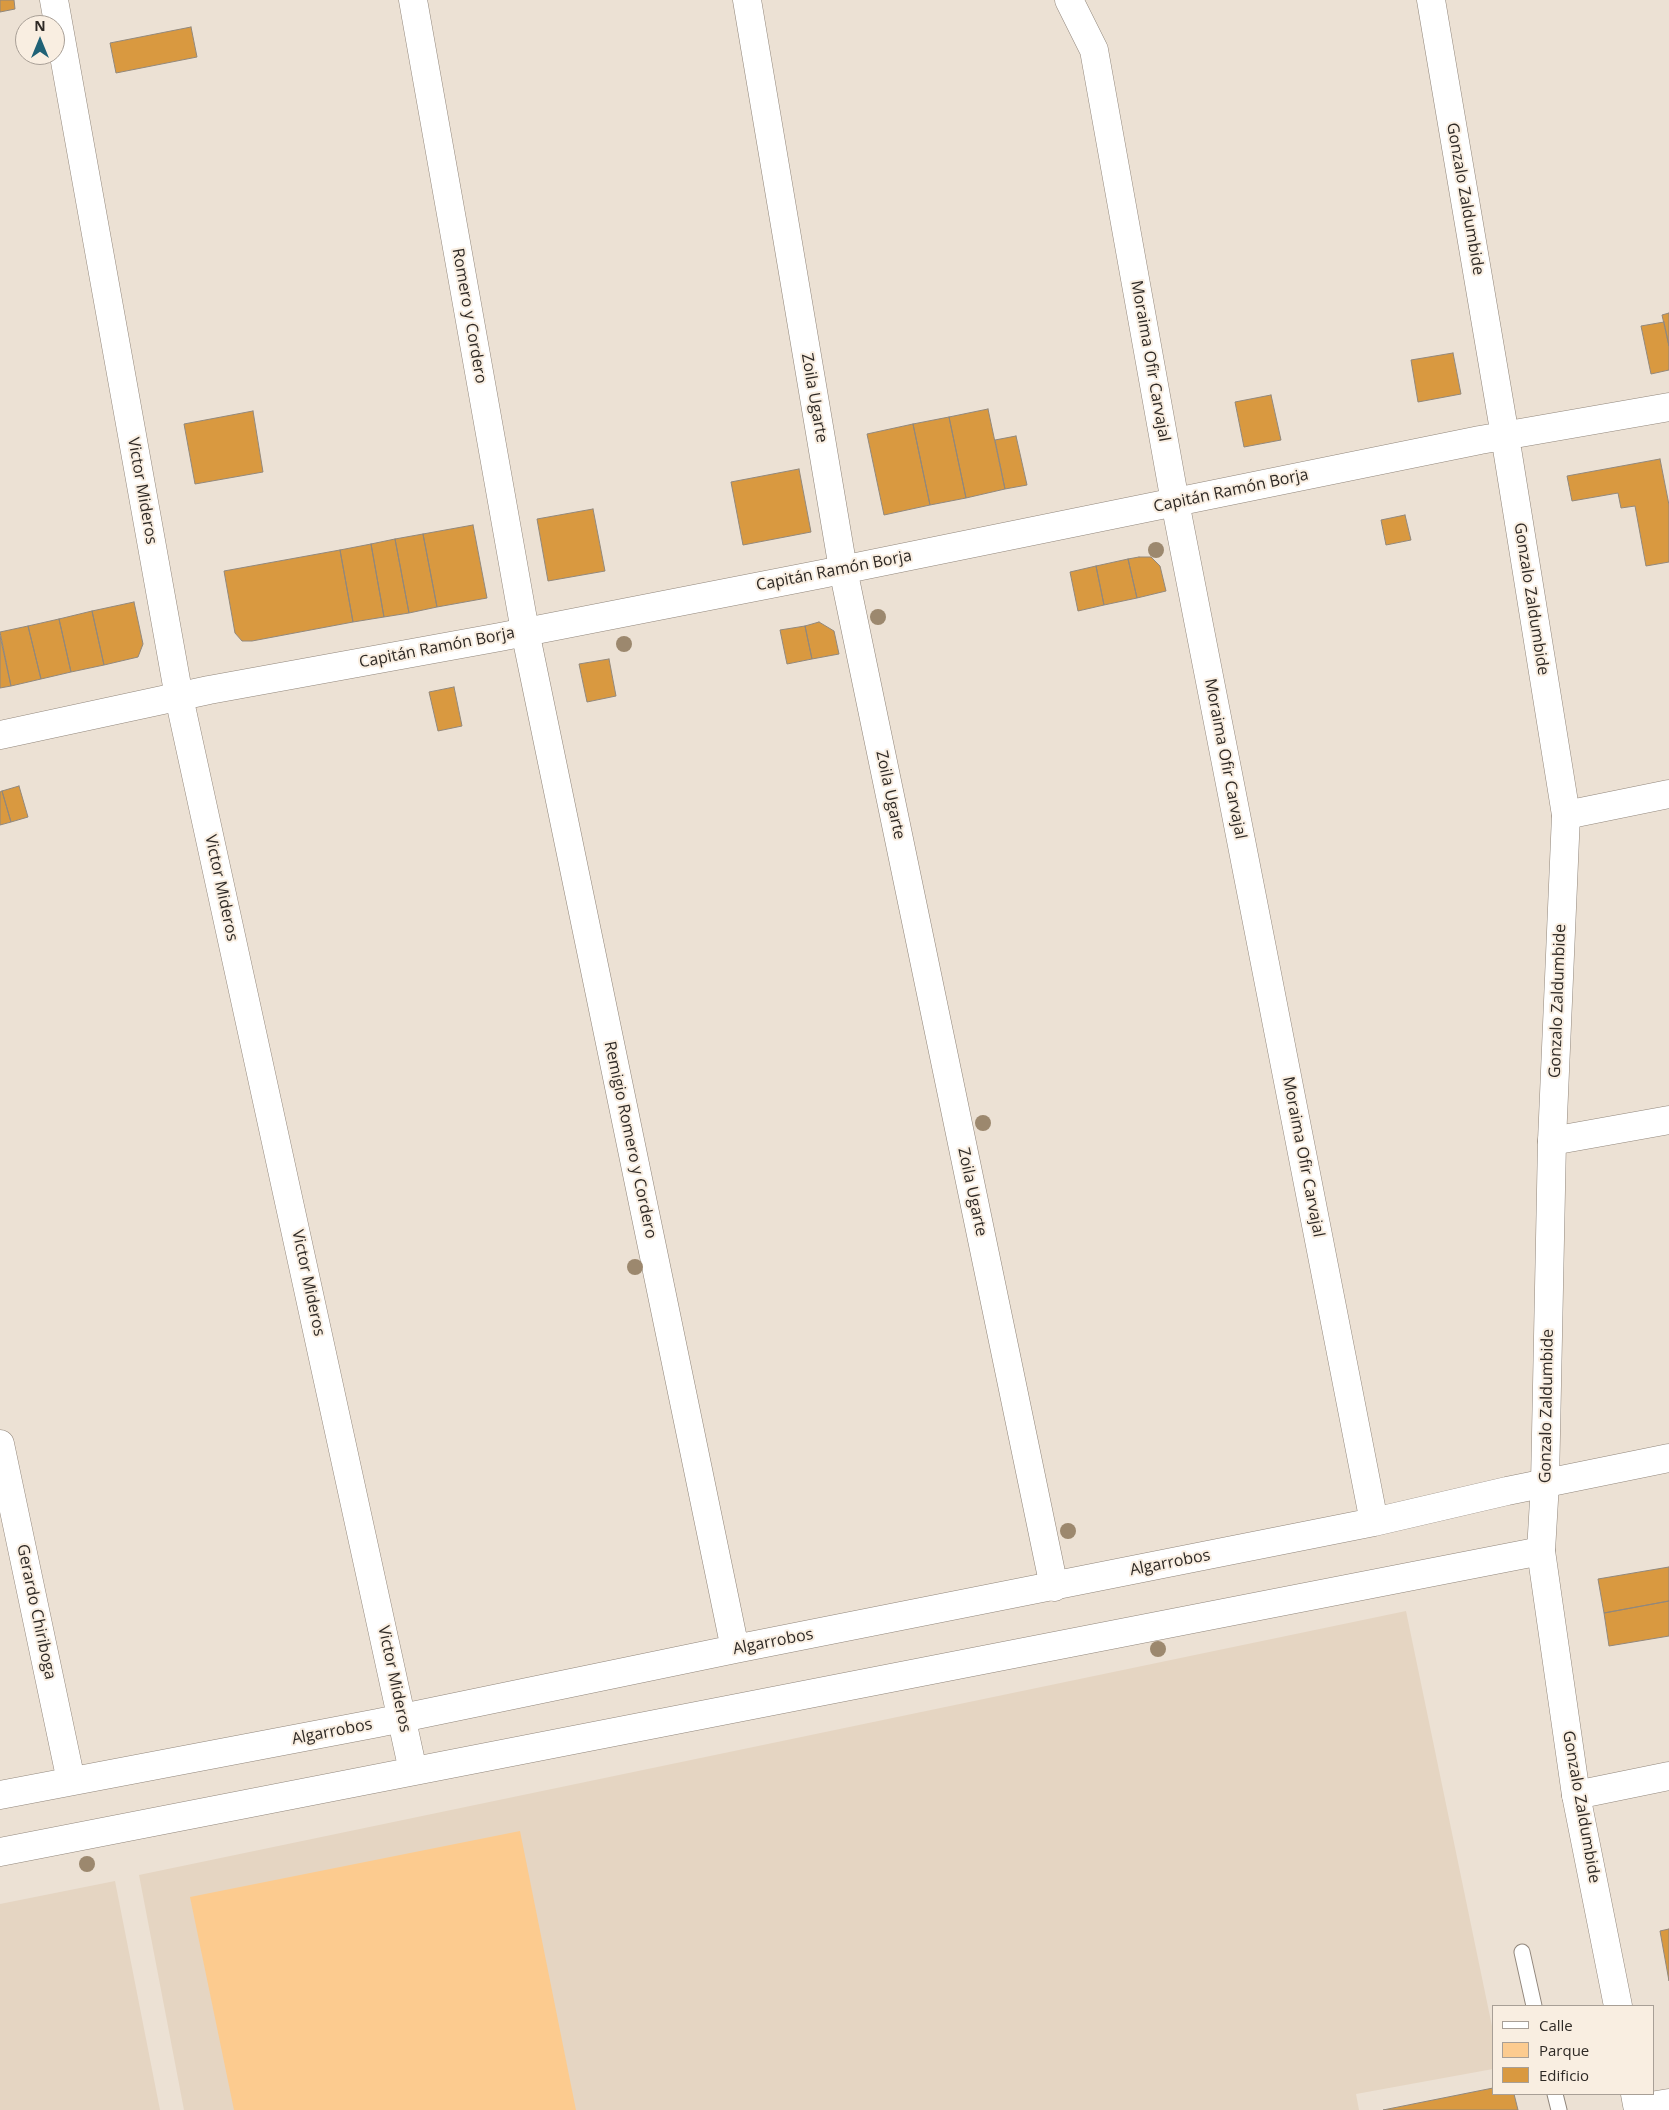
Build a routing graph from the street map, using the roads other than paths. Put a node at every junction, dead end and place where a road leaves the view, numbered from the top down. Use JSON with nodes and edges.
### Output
{"nodes":[{"id":1,"x":54,"y":0,"type":"edge"},
{"id":2,"x":413,"y":0,"type":"edge"},
{"id":3,"x":747,"y":0,"type":"edge"},
{"id":4,"x":1069,"y":0,"type":"edge"},
{"id":5,"x":1431,"y":0,"type":"edge"},
{"id":6,"x":1669,"y":408,"type":"edge"},
{"id":7,"x":1505,"y":436,"type":"junction"},
{"id":8,"x":1175,"y":502,"type":"junction"},
{"id":9,"x":843,"y":569,"type":"junction"},
{"id":10,"x":526,"y":632,"type":"junction"},
{"id":11,"x":179,"y":697,"type":"junction"},
{"id":12,"x":0,"y":735,"type":"edge"},
{"id":13,"x":1669,"y":794,"type":"edge"},
{"id":14,"x":1566,"y":815,"type":"junction"},
{"id":15,"x":1669,"y":1120,"type":"edge"},
{"id":16,"x":1552,"y":1141,"type":"junction"},
{"id":17,"x":0,"y":1444,"type":"edge"},
{"id":18,"x":1669,"y":1458,"type":"edge"},
{"id":19,"x":1545,"y":1483,"type":"junction"},
{"id":20,"x":1374,"y":1522,"type":"junction"},
{"id":21,"x":1540,"y":1551,"type":"junction"},
{"id":22,"x":1054,"y":1587,"type":"junction"},
{"id":23,"x":735,"y":1649,"type":"junction"},
{"id":24,"x":403,"y":1718,"type":"junction"},
{"id":25,"x":413,"y":1771,"type":"junction"},
{"id":26,"x":1669,"y":1776,"type":"edge"},
{"id":27,"x":71,"y":1781,"type":"junction"},
{"id":28,"x":0,"y":1795,"type":"edge"},
{"id":29,"x":1576,"y":1795,"type":"junction"},
{"id":30,"x":0,"y":1852,"type":"edge"},
{"id":31,"x":1522,"y":1952,"type":"dead end"},
{"id":32,"x":1534,"y":2005,"type":"edge"},
{"id":33,"x":1618,"y":2005,"type":"edge"},
{"id":34,"x":1555,"y":2095,"type":"edge"},
{"id":35,"x":1669,"y":2103,"type":"edge"},
{"id":36,"x":1637,"y":2104,"type":"edge"},
{"id":37,"x":1559,"y":2110,"type":"edge"}],
"edges":[{"from":1,"to":11,"type":"street","name":"Victor Mideros"},
{"from":2,"to":10,"type":"street","name":"Romero y Cordero"},
{"from":3,"to":9,"type":"street","name":"Zoila Ugarte"},
{"from":4,"to":8,"type":"street","name":"Moraima Ofir Carvajal"},
{"from":5,"to":7,"type":"street","name":"Gonzalo Zaldumbide"},
{"from":6,"to":7,"type":"street","name":"Capitán Ramón Borja"},
{"from":7,"to":8,"type":"street","name":"Capitán Ramón Borja"},
{"from":7,"to":14,"type":"street","name":"Gonzalo Zaldumbide"},
{"from":8,"to":9,"type":"street","name":"Capitán Ramón Borja"},
{"from":8,"to":20,"type":"street","name":"Moraima Ofir Carvajal"},
{"from":9,"to":10,"type":"street","name":"Capitán Ramón Borja"},
{"from":9,"to":22,"type":"street","name":"Zoila Ugarte"},
{"from":10,"to":11,"type":"street","name":"Capitán Ramón Borja"},
{"from":10,"to":23,"type":"street","name":"Remigio Romero y Cordero"},
{"from":11,"to":12,"type":"street","name":"Capitán Ramón Borja"},
{"from":11,"to":24,"type":"street","name":"Victor Mideros"},
{"from":13,"to":14,"type":"street"},
{"from":14,"to":16,"type":"street","name":"Gonzalo Zaldumbide"},
{"from":15,"to":16,"type":"street"},
{"from":16,"to":19,"type":"street","name":"Gonzalo Zaldumbide"},
{"from":17,"to":27,"type":"street","name":"Gerardo Chiriboga"},
{"from":18,"to":19,"type":"street","name":"Algarrobos"},
{"from":19,"to":20,"type":"street","name":"Algarrobos"},
{"from":19,"to":21,"type":"street","name":"Gonzalo Zaldumbide"},
{"from":20,"to":22,"type":"street","name":"Algarrobos"},
{"from":21,"to":25,"type":"street"},
{"from":21,"to":29,"type":"street","name":"Gonzalo Zaldumbide"},
{"from":22,"to":23,"type":"street","name":"Algarrobos"},
{"from":23,"to":24,"type":"street","name":"Algarrobos"},
{"from":24,"to":25,"type":"street","name":"Victor Mideros"},
{"from":24,"to":27,"type":"street","name":"Algarrobos"},
{"from":25,"to":30,"type":"street"},
{"from":26,"to":29,"type":"street"},
{"from":27,"to":28,"type":"street","name":"Algarrobos"},
{"from":29,"to":33,"type":"street","name":"Gonzalo Zaldumbide"},
{"from":31,"to":32,"type":"lane"},
{"from":34,"to":37,"type":"lane"},
{"from":35,"to":36,"type":"street"}]}
